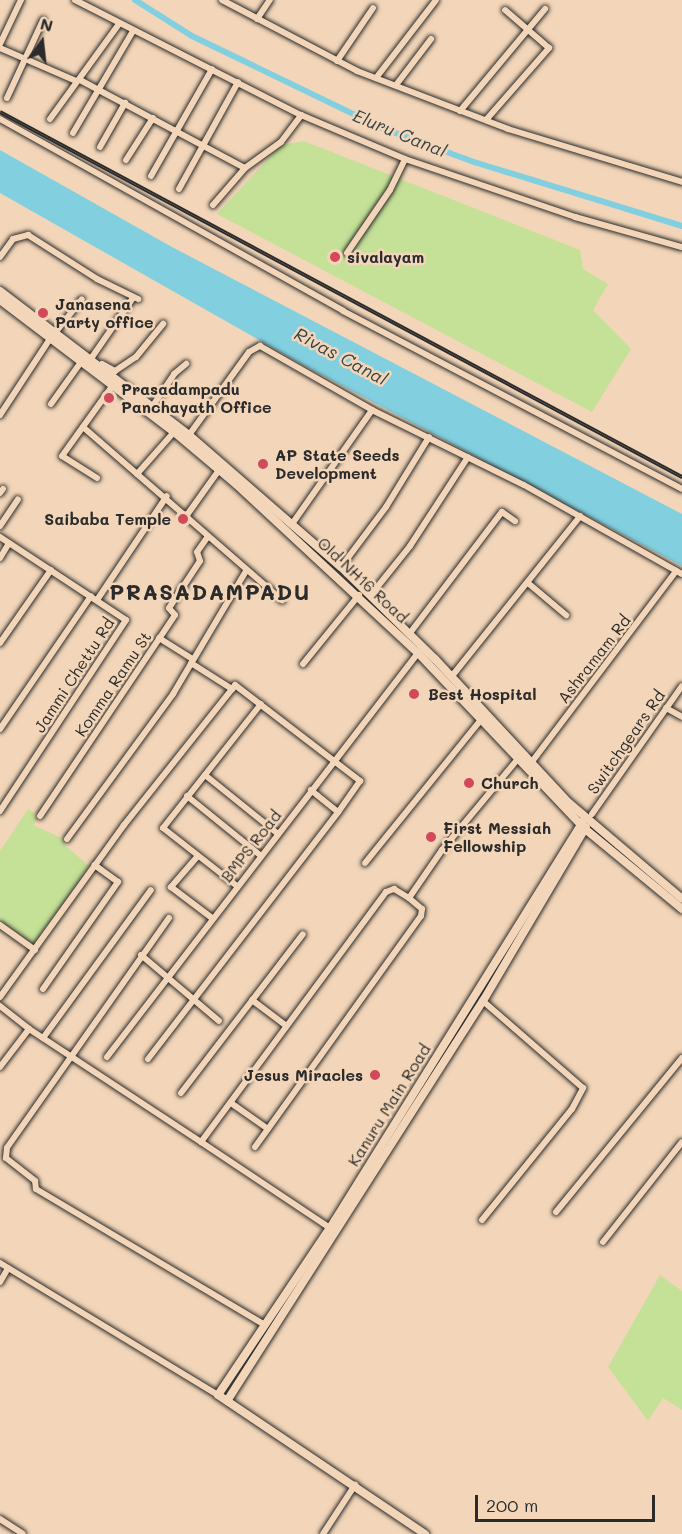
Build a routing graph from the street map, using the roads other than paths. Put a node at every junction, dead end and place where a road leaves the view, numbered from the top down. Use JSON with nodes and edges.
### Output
{"nodes":[{"id":1,"x":21,"y":0,"type":"edge"},
{"id":2,"x":75,"y":0,"type":"edge"},
{"id":3,"x":222,"y":0,"type":"edge"},
{"id":4,"x":270,"y":0,"type":"edge"},
{"id":5,"x":436,"y":0,"type":"edge"},
{"id":6,"x":373,"y":8,"type":"dead end"},
{"id":7,"x":545,"y":9,"type":"dead end"},
{"id":8,"x":504,"y":10,"type":"dead end"},
{"id":9,"x":257,"y":19,"type":"junction"},
{"id":10,"x":43,"y":20,"type":"dead end"},
{"id":11,"x":119,"y":24,"type":"junction"},
{"id":12,"x":527,"y":29,"type":"junction"},
{"id":13,"x":133,"y":31,"type":"junction"},
{"id":14,"x":431,"y":39,"type":"dead end"},
{"id":15,"x":0,"y":46,"type":"edge"},
{"id":16,"x":25,"y":58,"type":"junction"},
{"id":17,"x":337,"y":61,"type":"junction"},
{"id":18,"x":212,"y":69,"type":"junction"},
{"id":19,"x":376,"y":78,"type":"junction"},
{"id":20,"x":78,"y":81,"type":"junction"},
{"id":21,"x":238,"y":82,"type":"junction"},
{"id":22,"x":396,"y":85,"type":"junction"},
{"id":23,"x":98,"y":89,"type":"junction"},
{"id":24,"x":7,"y":98,"type":"dead end"},
{"id":25,"x":125,"y":103,"type":"junction"},
{"id":26,"x":460,"y":111,"type":"junction"},
{"id":27,"x":302,"y":115,"type":"junction"},
{"id":28,"x":153,"y":118,"type":"junction"},
{"id":29,"x":0,"y":119,"type":"edge"},
{"id":30,"x":50,"y":119,"type":"dead end"},
{"id":31,"x":486,"y":120,"type":"junction"},
{"id":32,"x":177,"y":131,"type":"junction"},
{"id":33,"x":73,"y":133,"type":"dead end"},
{"id":34,"x":203,"y":146,"type":"junction"},
{"id":35,"x":100,"y":147,"type":"dead end"},
{"id":36,"x":405,"y":159,"type":"junction"},
{"id":37,"x":126,"y":160,"type":"dead end"},
{"id":38,"x":245,"y":168,"type":"junction"},
{"id":39,"x":152,"y":176,"type":"dead end"},
{"id":40,"x":682,"y":182,"type":"edge"},
{"id":41,"x":179,"y":189,"type":"dead end"},
{"id":42,"x":213,"y":205,"type":"dead end"},
{"id":43,"x":682,"y":247,"type":"edge"},
{"id":44,"x":347,"y":253,"type":"dead end"},
{"id":45,"x":0,"y":257,"type":"edge"},
{"id":46,"x":0,"y":291,"type":"edge"},
{"id":47,"x":82,"y":299,"type":"dead end"},
{"id":48,"x":0,"y":300,"type":"edge"},
{"id":49,"x":163,"y":324,"type":"dead end"},
{"id":50,"x":52,"y":336,"type":"junction"},
{"id":51,"x":85,"y":361,"type":"junction"},
{"id":52,"x":186,"y":364,"type":"dead end"},
{"id":53,"x":99,"y":367,"type":"junction"},
{"id":54,"x":113,"y":385,"type":"junction"},
{"id":55,"x":51,"y":404,"type":"dead end"},
{"id":56,"x":152,"y":407,"type":"junction"},
{"id":57,"x":372,"y":410,"type":"junction"},
{"id":58,"x":0,"y":415,"type":"edge"},
{"id":59,"x":83,"y":427,"type":"junction"},
{"id":60,"x":174,"y":432,"type":"junction"},
{"id":61,"x":189,"y":435,"type":"junction"},
{"id":62,"x":429,"y":437,"type":"junction"},
{"id":63,"x":468,"y":457,"type":"junction"},
{"id":64,"x":219,"y":470,"type":"junction"},
{"id":65,"x":137,"y":474,"type":"junction"},
{"id":66,"x":97,"y":478,"type":"dead end"},
{"id":67,"x":682,"y":489,"type":"edge"},
{"id":68,"x":167,"y":496,"type":"junction"},
{"id":69,"x":18,"y":499,"type":"dead end"},
{"id":70,"x":187,"y":515,"type":"junction"},
{"id":71,"x":580,"y":516,"type":"junction"},
{"id":72,"x":515,"y":521,"type":"dead end"},
{"id":73,"x":292,"y":524,"type":"junction"},
{"id":74,"x":0,"y":526,"type":"edge"},
{"id":75,"x":208,"y":536,"type":"junction"},
{"id":76,"x":0,"y":537,"type":"edge"},
{"id":77,"x":9,"y":543,"type":"junction"},
{"id":78,"x":0,"y":558,"type":"edge"},
{"id":79,"x":340,"y":567,"type":"junction"},
{"id":80,"x":51,"y":570,"type":"junction"},
{"id":81,"x":246,"y":572,"type":"junction"},
{"id":82,"x":679,"y":572,"type":"edge"},
{"id":83,"x":528,"y":583,"type":"junction"},
{"id":84,"x":364,"y":594,"type":"junction"},
{"id":85,"x":91,"y":596,"type":"junction"},
{"id":86,"x":97,"y":600,"type":"junction"},
{"id":87,"x":282,"y":600,"type":"dead end"},
{"id":88,"x":566,"y":615,"type":"dead end"},
{"id":89,"x":410,"y":633,"type":"junction"},
{"id":90,"x":159,"y":638,"type":"junction"},
{"id":91,"x":0,"y":643,"type":"edge"},
{"id":92,"x":418,"y":653,"type":"junction"},
{"id":93,"x":192,"y":661,"type":"junction"},
{"id":94,"x":303,"y":664,"type":"dead end"},
{"id":95,"x":452,"y":676,"type":"junction"},
{"id":96,"x":682,"y":686,"type":"edge"},
{"id":97,"x":232,"y":689,"type":"junction"},
{"id":98,"x":261,"y":704,"type":"junction"},
{"id":99,"x":666,"y":708,"type":"junction"},
{"id":100,"x":682,"y":717,"type":"edge"},
{"id":101,"x":481,"y":720,"type":"junction"},
{"id":102,"x":0,"y":729,"type":"edge"},
{"id":103,"x":517,"y":760,"type":"junction"},
{"id":104,"x":333,"y":762,"type":"junction"},
{"id":105,"x":531,"y":763,"type":"junction"},
{"id":106,"x":205,"y":775,"type":"junction"},
{"id":107,"x":311,"y":790,"type":"junction"},
{"id":108,"x":188,"y":796,"type":"junction"},
{"id":109,"x":0,"y":811,"type":"edge"},
{"id":110,"x":338,"y":812,"type":"junction"},
{"id":111,"x":40,"y":816,"type":"dead end"},
{"id":112,"x":587,"y":821,"type":"junction"},
{"id":113,"x":277,"y":833,"type":"junction"},
{"id":114,"x":67,"y":839,"type":"dead end"},
{"id":115,"x":197,"y":856,"type":"junction"},
{"id":116,"x":261,"y":856,"type":"junction"},
{"id":117,"x":365,"y":863,"type":"dead end"},
{"id":118,"x":95,"y":865,"type":"junction"},
{"id":119,"x":237,"y":886,"type":"junction"},
{"id":120,"x":151,"y":890,"type":"dead end"},
{"id":121,"x":409,"y":898,"type":"junction"},
{"id":122,"x":682,"y":899,"type":"edge"},
{"id":123,"x":682,"y":909,"type":"edge"},
{"id":124,"x":169,"y":918,"type":"dead end"},
{"id":125,"x":212,"y":918,"type":"junction"},
{"id":126,"x":0,"y":925,"type":"edge"},
{"id":127,"x":303,"y":934,"type":"dead end"},
{"id":128,"x":35,"y":950,"type":"junction"},
{"id":129,"x":141,"y":956,"type":"junction"},
{"id":130,"x":169,"y":978,"type":"junction"},
{"id":131,"x":43,"y":988,"type":"dead end"},
{"id":132,"x":0,"y":997,"type":"edge"},
{"id":133,"x":195,"y":1000,"type":"junction"},
{"id":134,"x":252,"y":1000,"type":"junction"},
{"id":135,"x":483,"y":1000,"type":"junction"},
{"id":136,"x":0,"y":1006,"type":"edge"},
{"id":137,"x":219,"y":1021,"type":"dead end"},
{"id":138,"x":285,"y":1026,"type":"junction"},
{"id":139,"x":29,"y":1029,"type":"junction"},
{"id":140,"x":43,"y":1038,"type":"junction"},
{"id":141,"x":107,"y":1056,"type":"dead end"},
{"id":142,"x":69,"y":1057,"type":"junction"},
{"id":143,"x":682,"y":1058,"type":"edge"},
{"id":144,"x":148,"y":1059,"type":"dead end"},
{"id":145,"x":0,"y":1067,"type":"edge"},
{"id":146,"x":181,"y":1093,"type":"dead end"},
{"id":147,"x":231,"y":1103,"type":"junction"},
{"id":148,"x":268,"y":1129,"type":"junction"},
{"id":149,"x":201,"y":1142,"type":"junction"},
{"id":150,"x":682,"y":1142,"type":"edge"},
{"id":151,"x":386,"y":1146,"type":"junction"},
{"id":152,"x":255,"y":1147,"type":"dead end"},
{"id":153,"x":556,"y":1212,"type":"dead end"},
{"id":154,"x":482,"y":1220,"type":"dead end"},
{"id":155,"x":330,"y":1228,"type":"junction"},
{"id":156,"x":603,"y":1242,"type":"dead end"},
{"id":157,"x":0,"y":1263,"type":"edge"},
{"id":158,"x":8,"y":1268,"type":"junction"},
{"id":159,"x":0,"y":1282,"type":"edge"},
{"id":160,"x":296,"y":1287,"type":"junction"},
{"id":161,"x":265,"y":1325,"type":"junction"},
{"id":162,"x":218,"y":1395,"type":"junction"},
{"id":163,"x":227,"y":1401,"type":"junction"},
{"id":164,"x":355,"y":1485,"type":"junction"},
{"id":165,"x":0,"y":1519,"type":"edge"},
{"id":166,"x":23,"y":1534,"type":"edge"},
{"id":167,"x":323,"y":1534,"type":"edge"},
{"id":168,"x":424,"y":1534,"type":"edge"}],
"edges":[{"from":1,"to":15,"type":"street"},
{"from":2,"to":11,"type":"street"},
{"from":3,"to":9,"type":"street"},
{"from":4,"to":9,"type":"street"},
{"from":5,"to":19,"type":"street"},
{"from":6,"to":17,"type":"street"},
{"from":7,"to":12,"type":"street"},
{"from":8,"to":12,"type":"street"},
{"from":9,"to":17,"type":"street"},
{"from":10,"to":16,"type":"street"},
{"from":11,"to":13,"type":"street"},
{"from":11,"to":20,"type":"street"},
{"from":12,"to":26,"type":"street"},
{"from":12,"to":31,"type":"street"},
{"from":13,"to":18,"type":"street"},
{"from":13,"to":23,"type":"street"},
{"from":14,"to":22,"type":"street"},
{"from":15,"to":16,"type":"street"},
{"from":16,"to":20,"type":"street"},
{"from":16,"to":24,"type":"street"},
{"from":17,"to":19,"type":"street"},
{"from":18,"to":21,"type":"street"},
{"from":18,"to":32,"type":"street"},
{"from":19,"to":22,"type":"street"},
{"from":20,"to":23,"type":"street"},
{"from":20,"to":30,"type":"street"},
{"from":21,"to":27,"type":"street"},
{"from":21,"to":34,"type":"street"},
{"from":22,"to":26,"type":"street"},
{"from":23,"to":25,"type":"street"},
{"from":23,"to":33,"type":"street"},
{"from":25,"to":28,"type":"street"},
{"from":25,"to":35,"type":"street"},
{"from":26,"to":31,"type":"street"},
{"from":27,"to":36,"type":"street"},
{"from":27,"to":38,"type":"street"},
{"from":28,"to":32,"type":"street"},
{"from":28,"to":37,"type":"street"},
{"from":29,"to":67,"type":"street"},
{"from":31,"to":40,"type":"street"},
{"from":32,"to":34,"type":"street"},
{"from":32,"to":39,"type":"street"},
{"from":34,"to":38,"type":"street"},
{"from":34,"to":41,"type":"street"},
{"from":36,"to":43,"type":"street"},
{"from":36,"to":44,"type":"street"},
{"from":38,"to":42,"type":"street"},
{"from":45,"to":51,"type":"street"},
{"from":46,"to":50,"type":"main road","name":"Old NH16 Road"},
{"from":47,"to":50,"type":"street"},
{"from":48,"to":50,"type":"main road","name":"Old NH16 Road"},
{"from":49,"to":53,"type":"street"},
{"from":50,"to":51,"type":"main road","name":"Old NH16 Road"},
{"from":50,"to":58,"type":"street"},
{"from":51,"to":53,"type":"main road","name":"Old NH16 Road"},
{"from":51,"to":54,"type":"main road","name":"Old NH16 Road"},
{"from":51,"to":55,"type":"street"},
{"from":52,"to":56,"type":"street"},
{"from":53,"to":56,"type":"main road","name":"Old NH16 Road"},
{"from":54,"to":59,"type":"street"},
{"from":54,"to":60,"type":"main road","name":"Old NH16 Road"},
{"from":56,"to":61,"type":"main road","name":"Old NH16 Road"},
{"from":57,"to":61,"type":"street"},
{"from":57,"to":62,"type":"street"},
{"from":57,"to":73,"type":"street"},
{"from":59,"to":65,"type":"street"},
{"from":59,"to":66,"type":"street"},
{"from":60,"to":64,"type":"main road","name":"Old NH16 Road"},
{"from":60,"to":65,"type":"street"},
{"from":61,"to":73,"type":"main road","name":"Old NH16 Road"},
{"from":62,"to":63,"type":"street"},
{"from":62,"to":79,"type":"street"},
{"from":63,"to":71,"type":"street"},
{"from":63,"to":84,"type":"street"},
{"from":64,"to":70,"type":"street"},
{"from":64,"to":84,"type":"main road","name":"Old NH16 Road"},
{"from":65,"to":68,"type":"street"},
{"from":68,"to":70,"type":"street"},
{"from":68,"to":86,"type":"street"},
{"from":69,"to":74,"type":"street"},
{"from":70,"to":75,"type":"street"},
{"from":71,"to":82,"type":"street"},
{"from":71,"to":83,"type":"street"},
{"from":72,"to":89,"type":"street"},
{"from":73,"to":79,"type":"main road","name":"Old NH16 Road"},
{"from":75,"to":81,"type":"street"},
{"from":75,"to":90,"type":"street","name":"Komma Ramu St"},
{"from":76,"to":77,"type":"street","name":"Jammi Chettu Rd"},
{"from":77,"to":78,"type":"street"},
{"from":77,"to":80,"type":"street","name":"Jammi Chettu Rd"},
{"from":79,"to":84,"type":"main road","name":"Old NH16 Road"},
{"from":80,"to":85,"type":"street","name":"Jammi Chettu Rd"},
{"from":80,"to":91,"type":"street"},
{"from":81,"to":87,"type":"street"},
{"from":81,"to":93,"type":"street"},
{"from":82,"to":105,"type":"street","name":"Ashramam Rd"},
{"from":83,"to":88,"type":"street"},
{"from":83,"to":95,"type":"street"},
{"from":84,"to":89,"type":"main road","name":"Old NH16 Road"},
{"from":84,"to":92,"type":"main road","name":"Old NH16 Road"},
{"from":84,"to":94,"type":"street"},
{"from":85,"to":86,"type":"street","name":"Jammi Chettu Rd"},
{"from":85,"to":102,"type":"street"},
{"from":86,"to":109,"type":"street","name":"Jammi Chettu Rd"},
{"from":89,"to":95,"type":"main road","name":"Old NH16 Road"},
{"from":90,"to":93,"type":"street"},
{"from":90,"to":111,"type":"street","name":"Komma Ramu St"},
{"from":92,"to":101,"type":"main road","name":"Old NH16 Road"},
{"from":92,"to":104,"type":"street","name":"BMPS Road"},
{"from":93,"to":97,"type":"street"},
{"from":93,"to":114,"type":"street"},
{"from":95,"to":105,"type":"main road","name":"Old NH16 Road"},
{"from":96,"to":99,"type":"street","name":"Switchgears Rd"},
{"from":97,"to":98,"type":"street"},
{"from":97,"to":118,"type":"street"},
{"from":98,"to":104,"type":"street"},
{"from":98,"to":106,"type":"street"},
{"from":99,"to":100,"type":"street"},
{"from":99,"to":112,"type":"street","name":"Switchgears Rd"},
{"from":101,"to":103,"type":"main road","name":"Old NH16 Road"},
{"from":101,"to":117,"type":"street"},
{"from":103,"to":112,"type":"main road","name":"Old NH16 Road"},
{"from":103,"to":121,"type":"street"},
{"from":104,"to":107,"type":"street","name":"BMPS Road"},
{"from":104,"to":110,"type":"street"},
{"from":105,"to":112,"type":"main road","name":"Old NH16 Road"},
{"from":106,"to":108,"type":"street"},
{"from":106,"to":113,"type":"street"},
{"from":107,"to":110,"type":"street"},
{"from":107,"to":113,"type":"street","name":"BMPS Road"},
{"from":108,"to":115,"type":"street"},
{"from":108,"to":116,"type":"street"},
{"from":110,"to":133,"type":"street"},
{"from":112,"to":122,"type":"main road","name":"Old NH16 Road"},
{"from":112,"to":123,"type":"main road","name":"Old NH16 Road"},
{"from":112,"to":135,"type":"main road","name":"Kanuru Main Road"},
{"from":112,"to":151,"type":"main road","name":"Kanuru Main Road"},
{"from":113,"to":116,"type":"street","name":"BMPS Road"},
{"from":115,"to":119,"type":"street"},
{"from":115,"to":125,"type":"street"},
{"from":116,"to":119,"type":"street","name":"BMPS Road"},
{"from":118,"to":128,"type":"street"},
{"from":118,"to":131,"type":"street"},
{"from":119,"to":125,"type":"street","name":"BMPS Road"},
{"from":120,"to":140,"type":"street"},
{"from":121,"to":138,"type":"street"},
{"from":121,"to":148,"type":"street"},
{"from":124,"to":129,"type":"street"},
{"from":125,"to":130,"type":"street","name":"BMPS Road"},
{"from":126,"to":128,"type":"street"},
{"from":127,"to":134,"type":"street"},
{"from":128,"to":132,"type":"street"},
{"from":129,"to":130,"type":"street"},
{"from":129,"to":142,"type":"street"},
{"from":130,"to":133,"type":"street"},
{"from":130,"to":141,"type":"street","name":"BMPS Road"},
{"from":133,"to":137,"type":"street"},
{"from":133,"to":144,"type":"street"},
{"from":134,"to":138,"type":"street"},
{"from":134,"to":146,"type":"street"},
{"from":135,"to":151,"type":"main road","name":"Kanuru Main Road"},
{"from":135,"to":154,"type":"street"},
{"from":136,"to":139,"type":"street"},
{"from":138,"to":147,"type":"street"},
{"from":139,"to":140,"type":"street"},
{"from":139,"to":145,"type":"street"},
{"from":140,"to":142,"type":"street"},
{"from":142,"to":149,"type":"street"},
{"from":142,"to":161,"type":"street"},
{"from":143,"to":153,"type":"street"},
{"from":147,"to":148,"type":"street"},
{"from":147,"to":149,"type":"street"},
{"from":148,"to":152,"type":"street"},
{"from":149,"to":155,"type":"street"},
{"from":150,"to":156,"type":"street"},
{"from":151,"to":155,"type":"main road","name":"Kanuru Main Road"},
{"from":151,"to":160,"type":"main road","name":"Kanuru Main Road"},
{"from":155,"to":160,"type":"main road","name":"Kanuru Main Road"},
{"from":157,"to":158,"type":"street"},
{"from":158,"to":159,"type":"street"},
{"from":158,"to":162,"type":"street"},
{"from":160,"to":161,"type":"main road","name":"Kanuru Main Road"},
{"from":160,"to":163,"type":"main road","name":"Kanuru Main Road"},
{"from":161,"to":162,"type":"main road","name":"Kanuru Main Road"},
{"from":162,"to":163,"type":"main road"},
{"from":163,"to":164,"type":"main road"},
{"from":164,"to":167,"type":"street"},
{"from":164,"to":168,"type":"main road"},
{"from":165,"to":166,"type":"street"}]}
